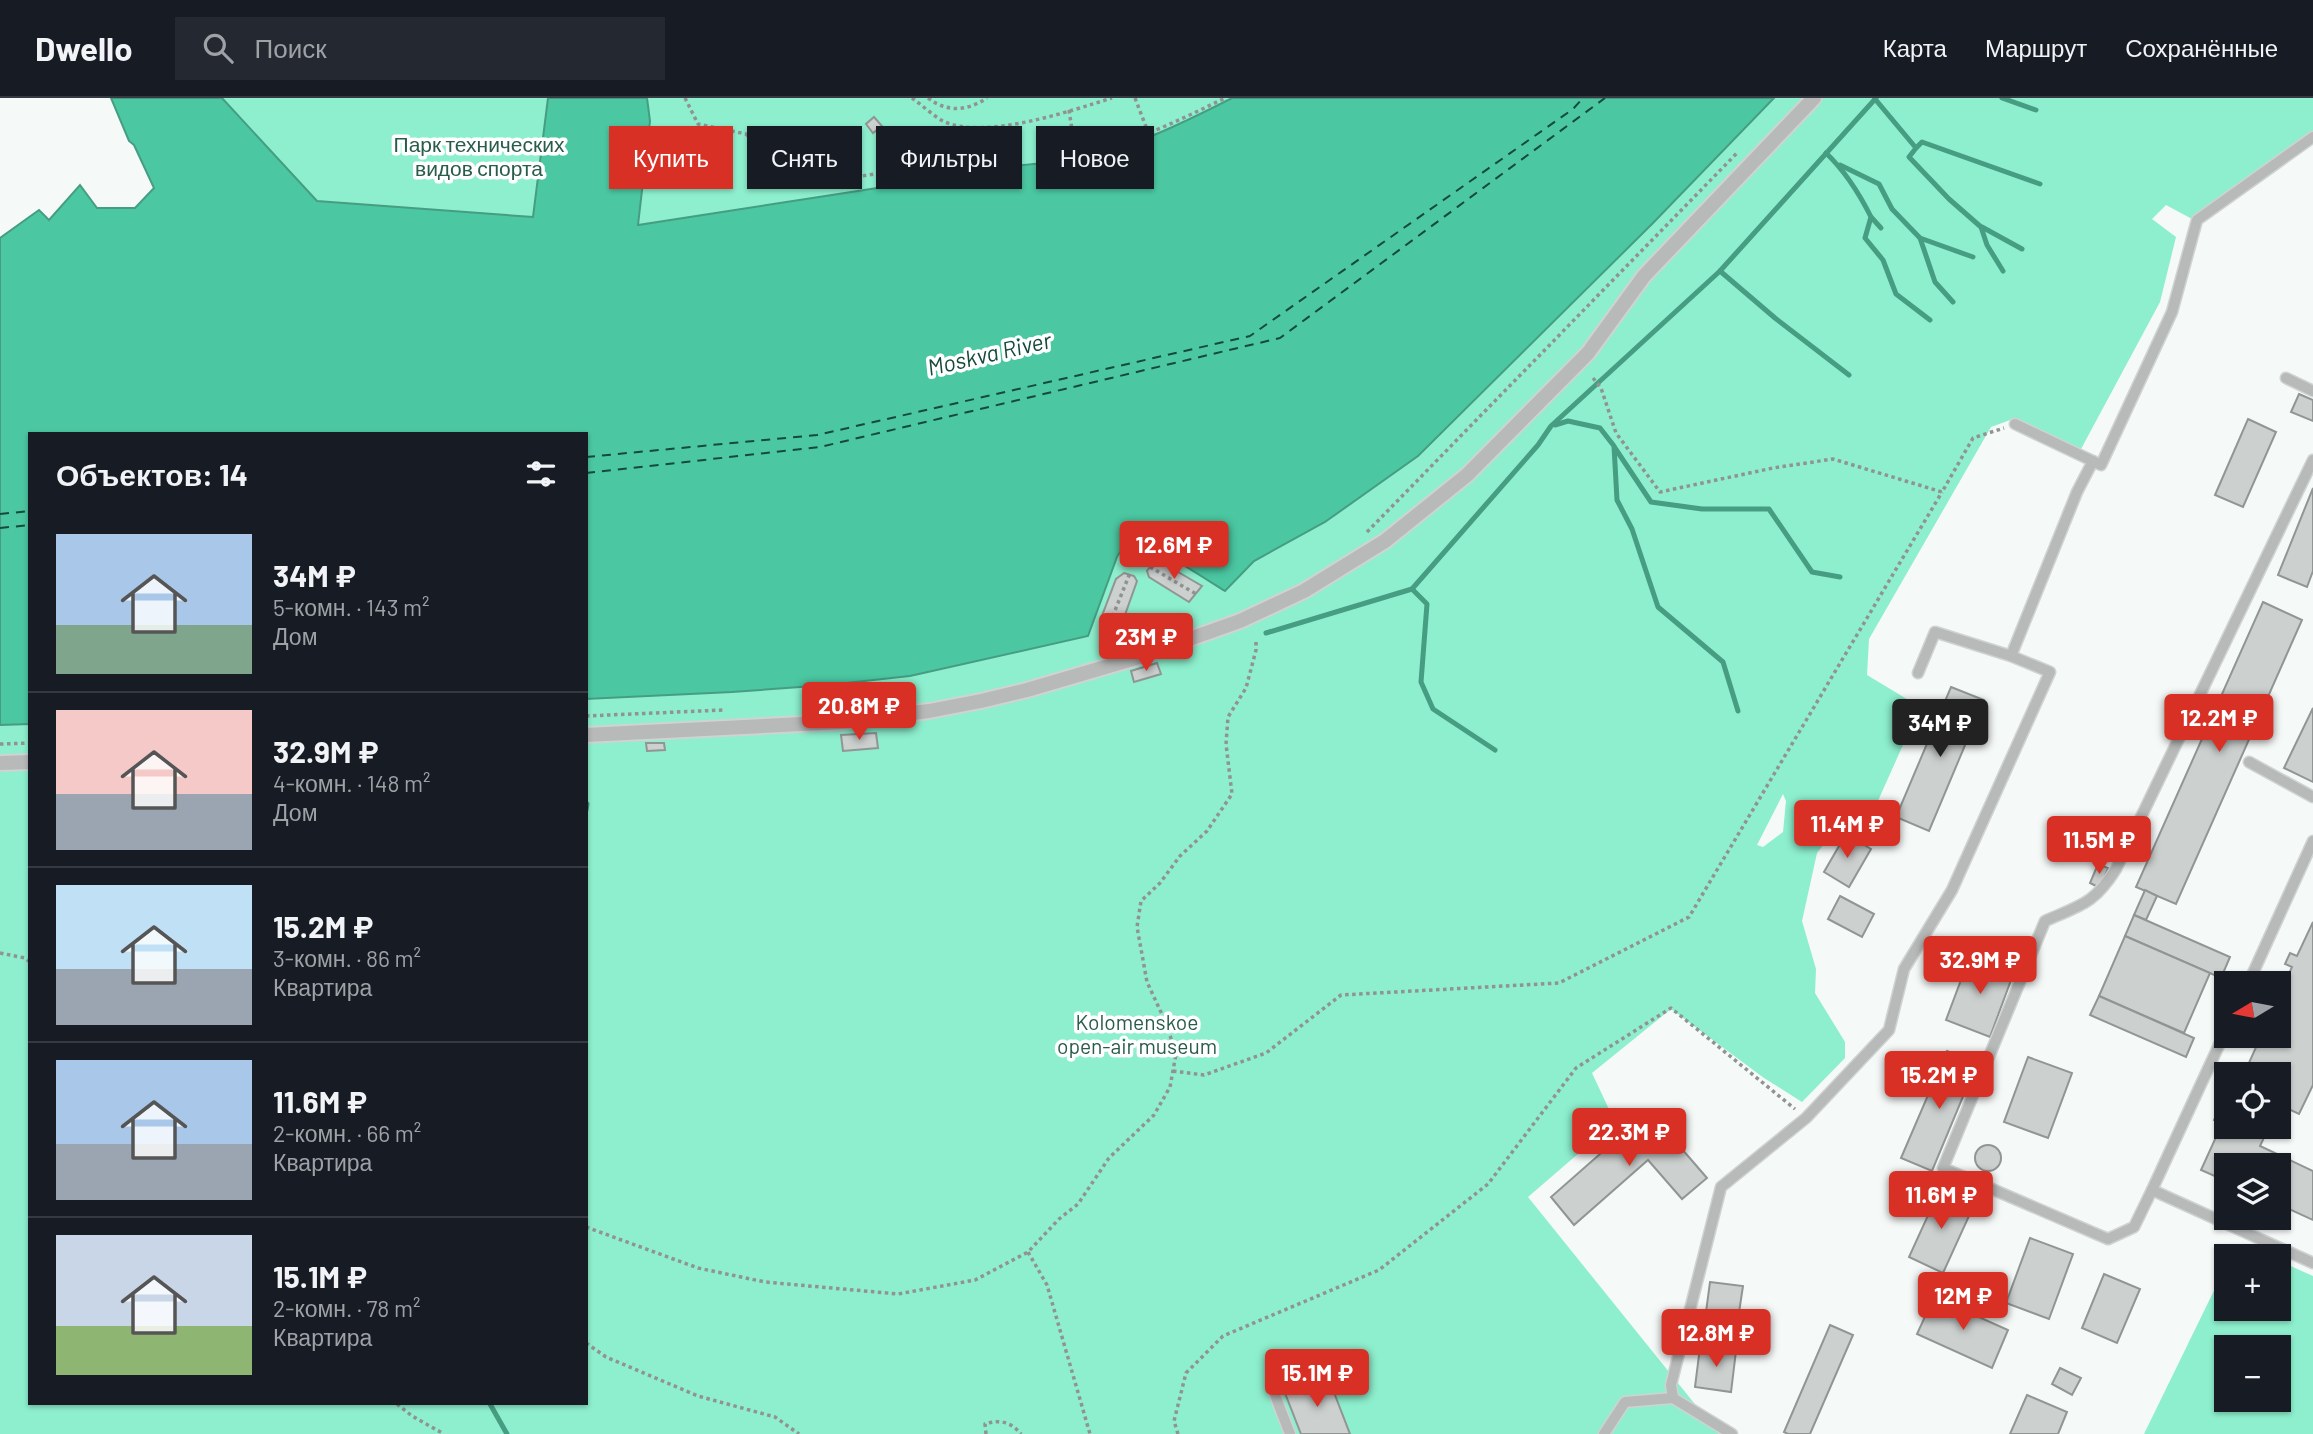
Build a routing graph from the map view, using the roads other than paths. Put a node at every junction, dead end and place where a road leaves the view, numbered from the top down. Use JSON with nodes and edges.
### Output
{"nodes":[{"id":1,"x":1814,"y":98,"type":"edge"},
{"id":2,"x":2313,"y":137,"type":"edge"},
{"id":3,"x":2286,"y":378,"type":"dead end"},
{"id":4,"x":2313,"y":391,"type":"edge"},
{"id":5,"x":2015,"y":424,"type":"road end"},
{"id":6,"x":2313,"y":460,"type":"edge"},
{"id":7,"x":2093,"y":461,"type":"junction"},
{"id":8,"x":2011,"y":656,"type":"junction"},
{"id":9,"x":1918,"y":673,"type":"dead end"},
{"id":10,"x":588,"y":735,"type":"edge"},
{"id":11,"x":28,"y":762,"type":"edge"},
{"id":12,"x":2249,"y":762,"type":"dead end"},
{"id":13,"x":0,"y":763,"type":"edge"},
{"id":14,"x":2313,"y":797,"type":"edge"},
{"id":15,"x":2313,"y":841,"type":"edge"},
{"id":16,"x":2254,"y":971,"type":"edge"},
{"id":17,"x":2218,"y":1048,"type":"edge"},
{"id":18,"x":2152,"y":1190,"type":"junction"},
{"id":19,"x":2313,"y":1263,"type":"edge"},
{"id":20,"x":1273,"y":1390,"type":"dead end"},
{"id":21,"x":1673,"y":1398,"type":"junction"},
{"id":22,"x":1290,"y":1434,"type":"edge"},
{"id":23,"x":1604,"y":1434,"type":"edge"},
{"id":24,"x":1732,"y":1434,"type":"edge"}],
"edges":[{"from":1,"to":10,"type":"street"},
{"from":2,"to":7,"type":"lane"},
{"from":3,"to":4,"type":"lane"},
{"from":5,"to":7,"type":"lane"},
{"from":6,"to":18,"type":"lane"},
{"from":7,"to":8,"type":"lane"},
{"from":8,"to":9,"type":"lane"},
{"from":8,"to":21,"type":"lane"},
{"from":11,"to":13,"type":"street"},
{"from":12,"to":14,"type":"lane"},
{"from":15,"to":16,"type":"lane"},
{"from":17,"to":18,"type":"lane"},
{"from":18,"to":19,"type":"lane"},
{"from":20,"to":22,"type":"lane"},
{"from":21,"to":23,"type":"lane"},
{"from":21,"to":24,"type":"lane"}]}
